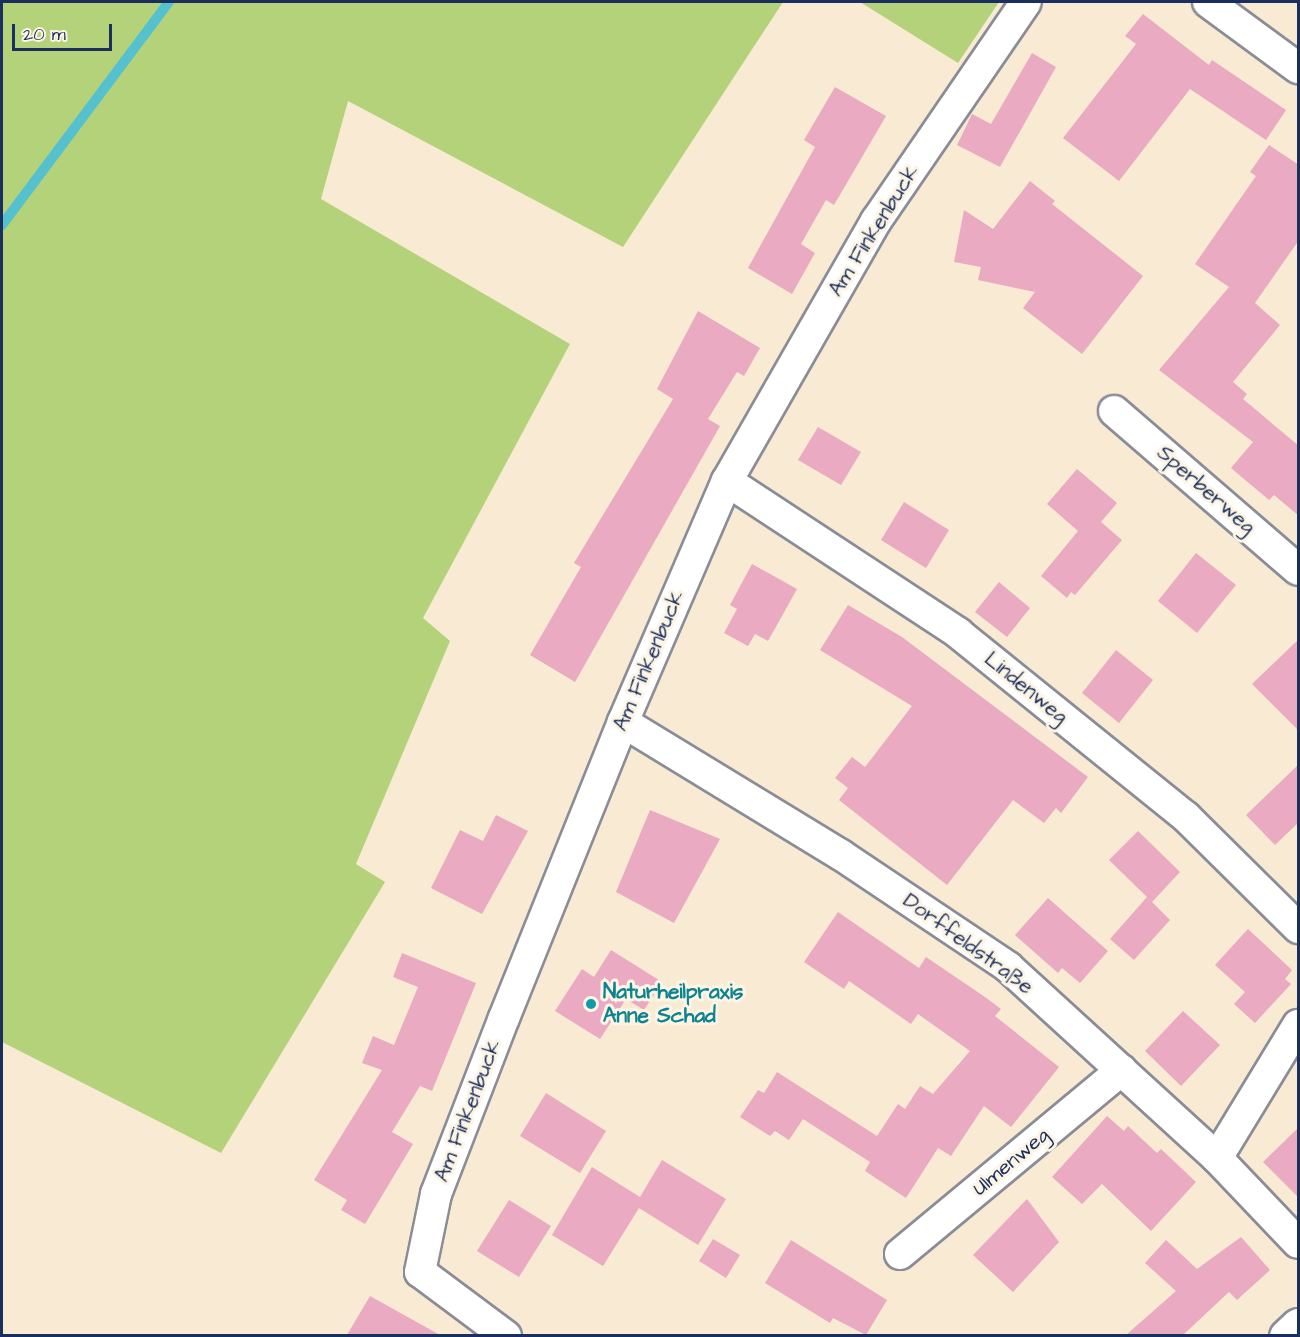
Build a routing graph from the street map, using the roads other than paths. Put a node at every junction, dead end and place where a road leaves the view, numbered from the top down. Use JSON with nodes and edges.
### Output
{"nodes":[{"id":1,"x":1026,"y":2,"type":"edge"},
{"id":2,"x":1208,"y":2,"type":"edge"},
{"id":3,"x":1299,"y":68,"type":"edge"},
{"id":4,"x":1114,"y":411,"type":"dead end"},
{"id":5,"x":727,"y":481,"type":"junction"},
{"id":6,"x":1299,"y":570,"type":"edge"},
{"id":7,"x":622,"y":722,"type":"junction"},
{"id":8,"x":1299,"y":928,"type":"edge"},
{"id":9,"x":1299,"y":1025,"type":"edge"},
{"id":10,"x":1122,"y":1070,"type":"junction"},
{"id":11,"x":1217,"y":1158,"type":"junction"},
{"id":12,"x":1299,"y":1243,"type":"edge"},
{"id":13,"x":900,"y":1254,"type":"dead end"},
{"id":14,"x":1299,"y":1325,"type":"edge"},
{"id":15,"x":506,"y":1335,"type":"edge"},
{"id":16,"x":1286,"y":1335,"type":"edge"}],
"edges":[{"from":1,"to":5,"type":"street","name":"Am Finkenbuck"},
{"from":2,"to":3,"type":"street"},
{"from":4,"to":6,"type":"street","name":"Sperberweg"},
{"from":5,"to":7,"type":"street","name":"Am Finkenbuck"},
{"from":5,"to":8,"type":"street","name":"Lindenweg"},
{"from":7,"to":10,"type":"street","name":"Dorffeldstraße"},
{"from":7,"to":15,"type":"street","name":"Am Finkenbuck"},
{"from":9,"to":11,"type":"street"},
{"from":10,"to":11,"type":"street","name":"Dorffeldstraße"},
{"from":10,"to":13,"type":"street","name":"Ulmenweg"},
{"from":11,"to":12,"type":"street","name":"Dorffeldstraße"},
{"from":14,"to":16,"type":"main road"}]}
